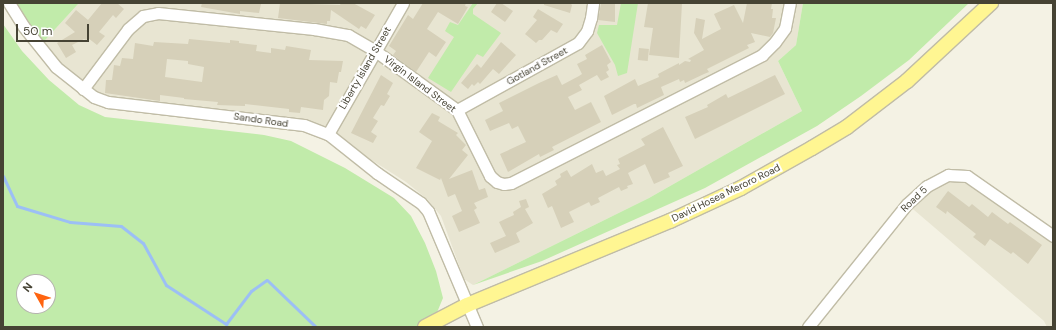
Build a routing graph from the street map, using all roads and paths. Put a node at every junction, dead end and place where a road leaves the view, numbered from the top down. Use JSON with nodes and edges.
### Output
{"nodes":[{"id":1,"x":9,"y":3,"type":"edge"},
{"id":2,"x":402,"y":3,"type":"edge"},
{"id":3,"x":593,"y":3,"type":"edge"},
{"id":4,"x":790,"y":3,"type":"edge"},
{"id":5,"x":991,"y":3,"type":"edge"},
{"id":6,"x":374,"y":50,"type":"junction"},
{"id":7,"x":83,"y":90,"type":"junction"},
{"id":8,"x":457,"y":110,"type":"junction"},
{"id":9,"x":328,"y":134,"type":"junction"},
{"id":10,"x":1053,"y":236,"type":"edge"},
{"id":11,"x":467,"y":305,"type":"junction"},
{"id":12,"x":425,"y":327,"type":"edge"},
{"id":13,"x":477,"y":327,"type":"edge"},
{"id":14,"x":808,"y":327,"type":"edge"}],
"edges":[{"from":1,"to":7,"type":"street","name":"Sando Road"},
{"from":2,"to":6,"type":"street","name":"Liberty Island Street"},
{"from":3,"to":8,"type":"street","name":"Gotland Street"},
{"from":4,"to":8,"type":"street","name":"Virgin Island Street"},
{"from":5,"to":11,"type":"main road","name":"David Hosea Meroro Road"},
{"from":6,"to":7,"type":"street","name":"Virgin Island Street"},
{"from":6,"to":8,"type":"street","name":"Virgin Island Street"},
{"from":6,"to":9,"type":"street","name":"Liberty Island Street"},
{"from":7,"to":9,"type":"street","name":"Sando Road"},
{"from":9,"to":11,"type":"street","name":"Sando Road"},
{"from":10,"to":14,"type":"street","name":"Road 5"},
{"from":11,"to":12,"type":"main road","name":"David Hosea Meroro Road"},
{"from":11,"to":13,"type":"street","name":"Sando Road"}]}
